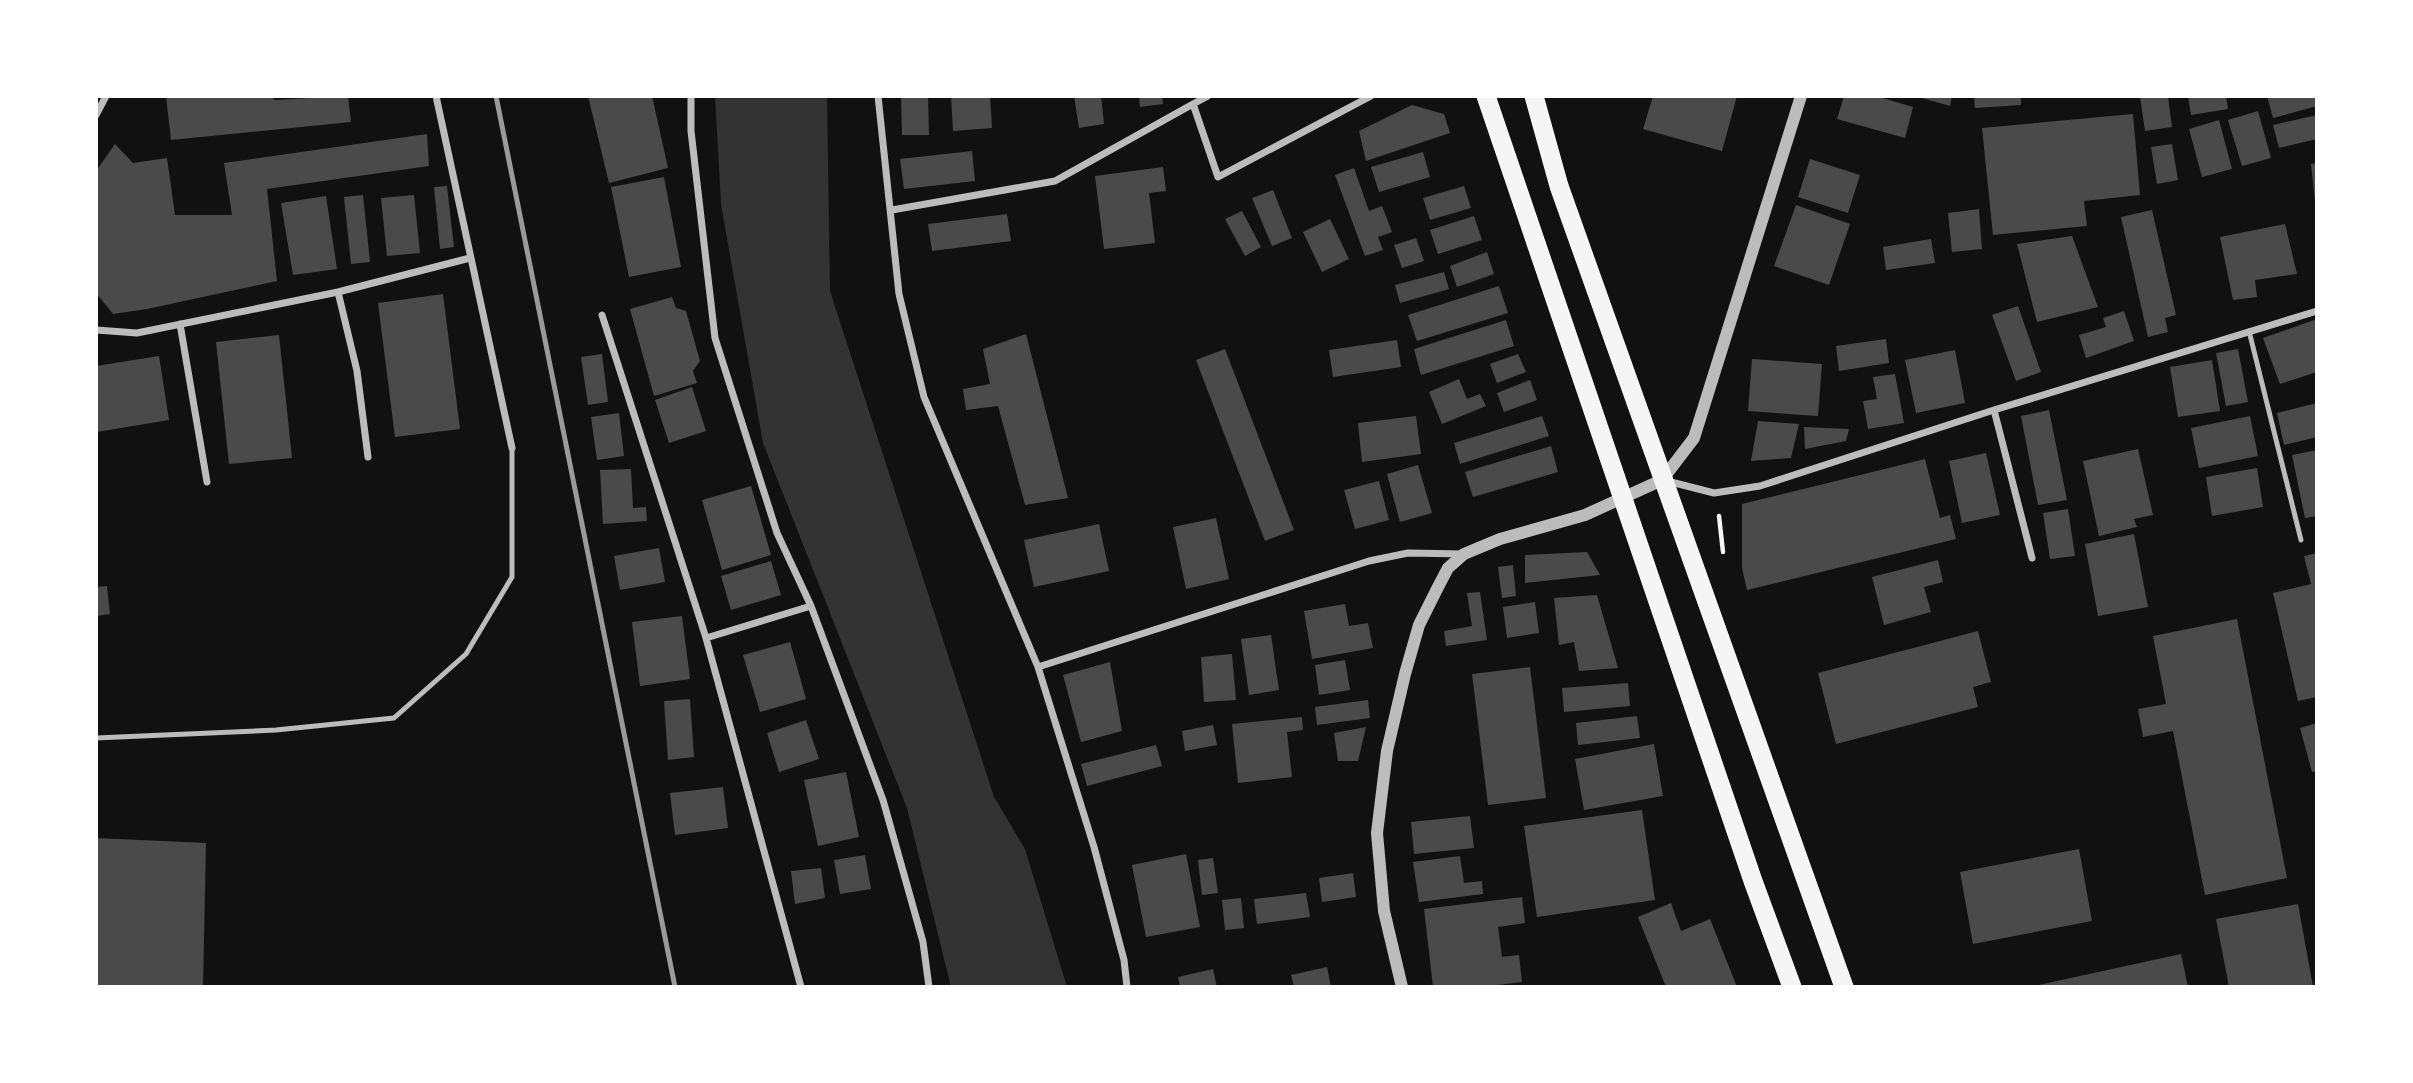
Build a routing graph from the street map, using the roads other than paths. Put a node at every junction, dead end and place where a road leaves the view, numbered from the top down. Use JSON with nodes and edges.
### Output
{"nodes":[{"id":1,"x":106,"y":96,"type":"edge"},
{"id":2,"x":436,"y":96,"type":"edge"},
{"id":3,"x":691,"y":96,"type":"edge"},
{"id":4,"x":878,"y":96,"type":"edge"},
{"id":5,"x":1208,"y":96,"type":"edge"},
{"id":6,"x":1371,"y":96,"type":"edge"},
{"id":7,"x":1486,"y":96,"type":"edge"},
{"id":8,"x":1534,"y":96,"type":"edge"},
{"id":9,"x":1801,"y":96,"type":"edge"},
{"id":10,"x":1193,"y":104,"type":"junction"},
{"id":11,"x":96,"y":116,"type":"edge"},
{"id":12,"x":891,"y":210,"type":"junction"},
{"id":13,"x":470,"y":258,"type":"junction"},
{"id":14,"x":338,"y":292,"type":"junction"},
{"id":15,"x":2317,"y":311,"type":"edge"},
{"id":16,"x":602,"y":315,"type":"dead end"},
{"id":17,"x":180,"y":324,"type":"junction"},
{"id":18,"x":96,"y":330,"type":"edge"},
{"id":19,"x":2249,"y":331,"type":"junction"},
{"id":20,"x":1994,"y":410,"type":"junction"},
{"id":21,"x":512,"y":448,"type":"joint"},
{"id":22,"x":368,"y":457,"type":"dead end"},
{"id":23,"x":1662,"y":480,"type":"junction"},
{"id":24,"x":207,"y":482,"type":"dead end"},
{"id":25,"x":1623,"y":498,"type":"junction"},
{"id":26,"x":2301,"y":540,"type":"dead end"},
{"id":27,"x":1464,"y":554,"type":"junction"},
{"id":28,"x":2032,"y":558,"type":"dead end"},
{"id":29,"x":811,"y":606,"type":"junction"},
{"id":30,"x":706,"y":638,"type":"junction"},
{"id":31,"x":1038,"y":667,"type":"junction"},
{"id":32,"x":96,"y":738,"type":"edge"},
{"id":33,"x":801,"y":987,"type":"edge"},
{"id":34,"x":929,"y":987,"type":"edge"},
{"id":35,"x":1127,"y":987,"type":"edge"},
{"id":36,"x":1402,"y":987,"type":"edge"},
{"id":37,"x":1792,"y":987,"type":"edge"},
{"id":38,"x":1844,"y":987,"type":"edge"}],
"edges":[{"from":1,"to":11,"type":"street"},
{"from":2,"to":13,"type":"street"},
{"from":3,"to":29,"type":"street"},
{"from":4,"to":12,"type":"street"},
{"from":5,"to":10,"type":"street"},
{"from":6,"to":10,"type":"street"},
{"from":7,"to":25,"type":"highway"},
{"from":8,"to":23,"type":"highway"},
{"from":9,"to":23,"type":"street"},
{"from":10,"to":12,"type":"street"},
{"from":12,"to":31,"type":"street"},
{"from":13,"to":14,"type":"street"},
{"from":13,"to":21,"type":"street"},
{"from":14,"to":17,"type":"street"},
{"from":14,"to":22,"type":"street"},
{"from":15,"to":19,"type":"street"},
{"from":16,"to":30,"type":"street"},
{"from":17,"to":18,"type":"street"},
{"from":17,"to":24,"type":"street"},
{"from":19,"to":20,"type":"street"},
{"from":19,"to":26,"type":"lane"},
{"from":20,"to":23,"type":"street"},
{"from":20,"to":28,"type":"street"},
{"from":21,"to":32,"type":"lane"},
{"from":23,"to":25,"type":"street"},
{"from":23,"to":38,"type":"highway"},
{"from":25,"to":27,"type":"street"},
{"from":25,"to":37,"type":"highway"},
{"from":27,"to":31,"type":"street"},
{"from":27,"to":36,"type":"street"},
{"from":29,"to":30,"type":"street"},
{"from":29,"to":34,"type":"street"},
{"from":30,"to":33,"type":"street"},
{"from":31,"to":35,"type":"street"}]}
